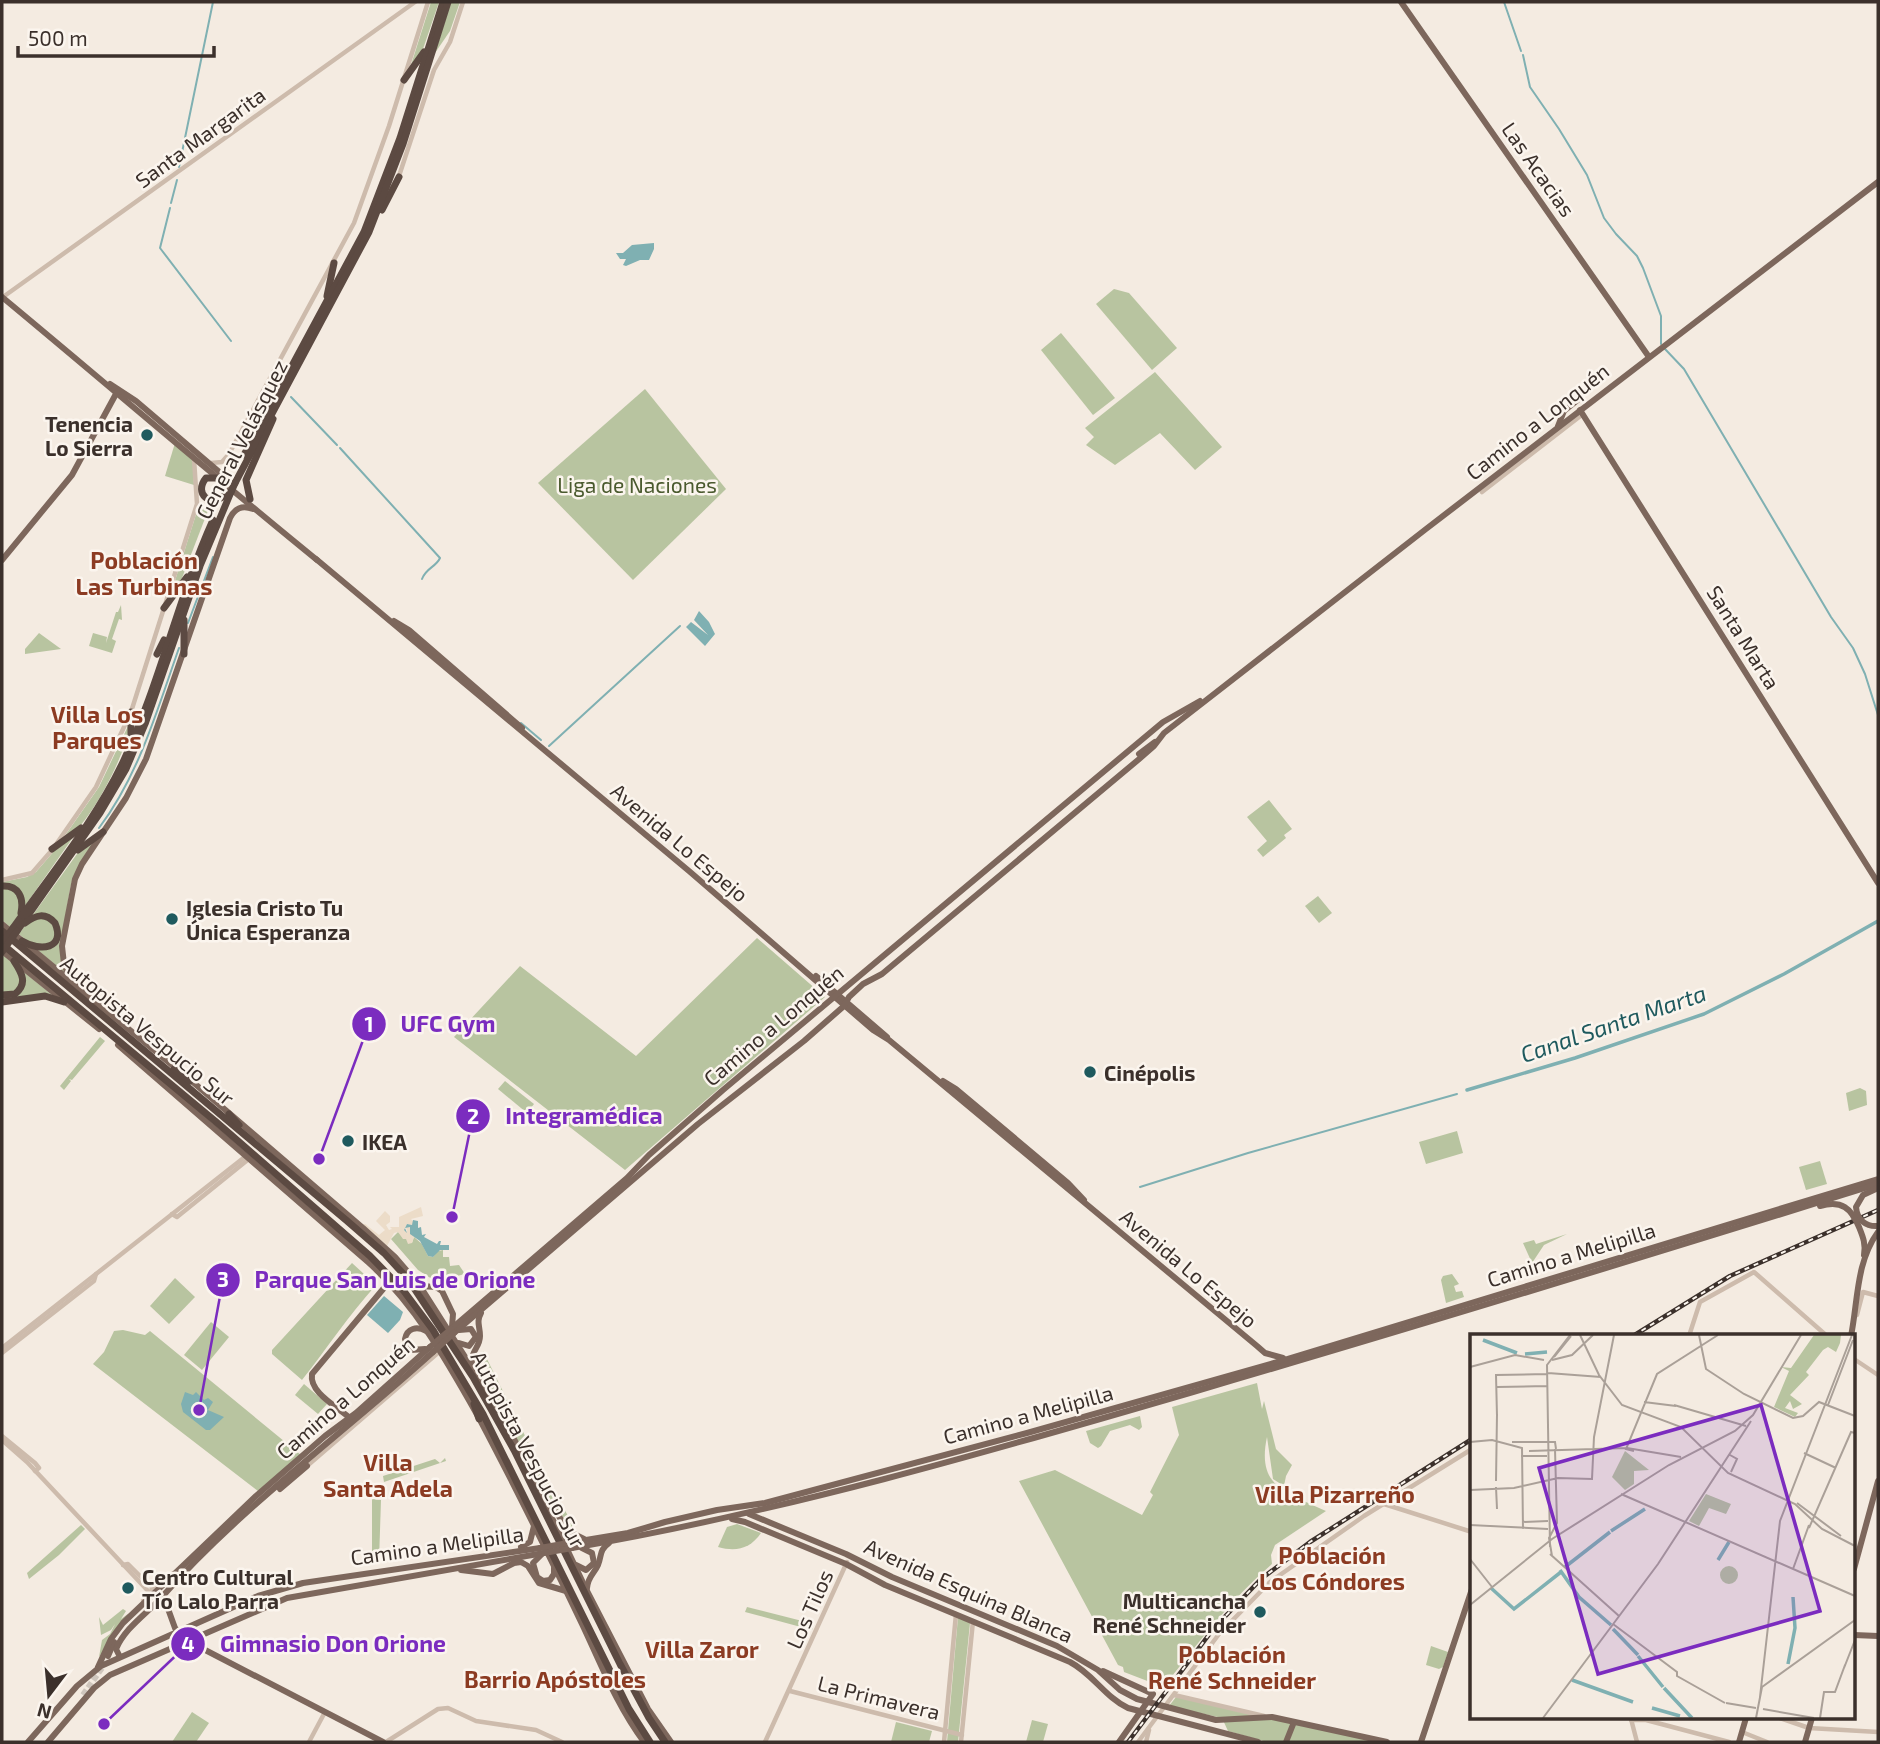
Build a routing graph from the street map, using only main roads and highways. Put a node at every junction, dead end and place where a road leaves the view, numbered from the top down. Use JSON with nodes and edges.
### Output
{"nodes":[{"id":1,"x":443,"y":2,"type":"edge"},
{"id":2,"x":448,"y":2,"type":"edge"},
{"id":3,"x":1401,"y":2,"type":"edge"},
{"id":4,"x":435,"y":26,"type":"junction"},
{"id":5,"x":404,"y":80,"type":"road end"},
{"id":6,"x":399,"y":177,"type":"road end"},
{"id":7,"x":1878,"y":182,"type":"edge"},
{"id":8,"x":374,"y":222,"type":"junction"},
{"id":9,"x":334,"y":263,"type":"road end"},
{"id":10,"x":2,"y":297,"type":"edge"},
{"id":11,"x":322,"y":310,"type":"junction"},
{"id":12,"x":1649,"y":357,"type":"junction"},
{"id":13,"x":291,"y":377,"type":"junction"},
{"id":14,"x":118,"y":391,"type":"junction"},
{"id":15,"x":1579,"y":399,"type":"dead end"},
{"id":16,"x":1582,"y":412,"type":"junction"},
{"id":17,"x":1557,"y":428,"type":"junction"},
{"id":18,"x":189,"y":450,"type":"junction"},
{"id":19,"x":197,"y":462,"type":"junction"},
{"id":20,"x":214,"y":467,"type":"junction"},
{"id":21,"x":220,"y":478,"type":"junction"},
{"id":22,"x":230,"y":488,"type":"junction"},
{"id":23,"x":1482,"y":492,"type":"road end"},
{"id":24,"x":1467,"y":497,"type":"junction"},
{"id":25,"x":250,"y":499,"type":"junction"},
{"id":26,"x":255,"y":510,"type":"junction"},
{"id":27,"x":277,"y":526,"type":"junction"},
{"id":28,"x":198,"y":555,"type":"junction"},
{"id":29,"x":2,"y":560,"type":"edge"},
{"id":30,"x":186,"y":605,"type":"junction"},
{"id":31,"x":164,"y":608,"type":"road end"},
{"id":32,"x":178,"y":611,"type":"junction"},
{"id":33,"x":157,"y":654,"type":"dead end"},
{"id":34,"x":184,"y":654,"type":"junction"},
{"id":35,"x":1218,"y":691,"type":"junction"},
{"id":36,"x":131,"y":712,"type":"road end"},
{"id":37,"x":1131,"y":748,"type":"junction"},
{"id":38,"x":129,"y":749,"type":"junction"},
{"id":39,"x":1139,"y":757,"type":"junction"},
{"id":40,"x":89,"y":820,"type":"junction"},
{"id":41,"x":103,"y":832,"type":"junction"},
{"id":42,"x":52,"y":849,"type":"road end"},
{"id":43,"x":67,"y":860,"type":"junction"},
{"id":44,"x":1878,"y":883,"type":"edge"},
{"id":45,"x":2,"y":886,"type":"edge"},
{"id":46,"x":19,"y":920,"type":"junction"},
{"id":47,"x":2,"y":924,"type":"edge"},
{"id":48,"x":15,"y":930,"type":"junction"},
{"id":49,"x":2,"y":931,"type":"edge"},
{"id":50,"x":22,"y":941,"type":"junction"},
{"id":51,"x":2,"y":943,"type":"edge"},
{"id":52,"x":2,"y":951,"type":"edge"},
{"id":53,"x":879,"y":958,"type":"junction"},
{"id":54,"x":14,"y":961,"type":"junction"},
{"id":55,"x":888,"y":970,"type":"junction"},
{"id":56,"x":75,"y":985,"type":"junction"},
{"id":57,"x":2,"y":995,"type":"edge"},
{"id":58,"x":836,"y":995,"type":"junction"},
{"id":59,"x":2,"y":1002,"type":"edge"},
{"id":60,"x":64,"y":1002,"type":"junction"},
{"id":61,"x":845,"y":1003,"type":"junction"},
{"id":62,"x":794,"y":1030,"type":"junction"},
{"id":63,"x":804,"y":1041,"type":"junction"},
{"id":64,"x":139,"y":1045,"type":"junction"},
{"id":65,"x":190,"y":1080,"type":"junction"},
{"id":66,"x":174,"y":1092,"type":"junction"},
{"id":67,"x":229,"y":1114,"type":"junction"},
{"id":68,"x":215,"y":1121,"type":"junction"},
{"id":69,"x":263,"y":1151,"type":"junction"},
{"id":70,"x":1878,"y":1177,"type":"edge"},
{"id":71,"x":633,"y":1180,"type":"junction"},
{"id":72,"x":1878,"y":1186,"type":"edge"},
{"id":73,"x":1839,"y":1196,"type":"junction"},
{"id":74,"x":1863,"y":1196,"type":"dead end"},
{"id":75,"x":614,"y":1201,"type":"dead end"},
{"id":76,"x":325,"y":1217,"type":"junction"},
{"id":77,"x":1753,"y":1223,"type":"junction"},
{"id":78,"x":1878,"y":1226,"type":"edge"},
{"id":79,"x":1878,"y":1232,"type":"edge"},
{"id":80,"x":360,"y":1254,"type":"junction"},
{"id":81,"x":1866,"y":1255,"type":"junction"},
{"id":82,"x":532,"y":1267,"type":"junction"},
{"id":83,"x":540,"y":1268,"type":"dead end"},
{"id":84,"x":516,"y":1269,"type":"dead end"},
{"id":85,"x":389,"y":1282,"type":"junction"},
{"id":86,"x":420,"y":1286,"type":"junction"},
{"id":87,"x":433,"y":1287,"type":"junction"},
{"id":88,"x":500,"y":1287,"type":"junction"},
{"id":89,"x":428,"y":1297,"type":"junction"},
{"id":90,"x":486,"y":1307,"type":"junction"},
{"id":91,"x":452,"y":1312,"type":"junction"},
{"id":92,"x":1444,"y":1314,"type":"junction"},
{"id":93,"x":468,"y":1315,"type":"junction"},
{"id":94,"x":453,"y":1330,"type":"junction"},
{"id":95,"x":427,"y":1332,"type":"junction"},
{"id":96,"x":1851,"y":1334,"type":"edge"},
{"id":97,"x":457,"y":1342,"type":"junction"},
{"id":98,"x":433,"y":1349,"type":"junction"},
{"id":99,"x":1261,"y":1349,"type":"junction"},
{"id":100,"x":1302,"y":1354,"type":"junction"},
{"id":101,"x":1312,"y":1358,"type":"junction"},
{"id":102,"x":1287,"y":1359,"type":"junction"},
{"id":103,"x":447,"y":1364,"type":"junction"},
{"id":104,"x":1262,"y":1366,"type":"junction"},
{"id":105,"x":473,"y":1367,"type":"junction"},
{"id":106,"x":450,"y":1372,"type":"dead end"},
{"id":107,"x":1254,"y":1375,"type":"junction"},
{"id":108,"x":1230,"y":1378,"type":"junction"},
{"id":109,"x":468,"y":1387,"type":"junction"},
{"id":110,"x":499,"y":1411,"type":"junction"},
{"id":111,"x":352,"y":1419,"type":"junction"},
{"id":112,"x":479,"y":1419,"type":"junction"},
{"id":113,"x":1028,"y":1436,"type":"junction"},
{"id":114,"x":514,"y":1450,"type":"junction"},
{"id":115,"x":307,"y":1466,"type":"road end"},
{"id":116,"x":1878,"y":1481,"type":"edge"},
{"id":117,"x":535,"y":1482,"type":"junction"},
{"id":118,"x":255,"y":1505,"type":"junction"},
{"id":119,"x":729,"y":1507,"type":"junction"},
{"id":120,"x":768,"y":1508,"type":"junction"},
{"id":121,"x":748,"y":1513,"type":"junction"},
{"id":122,"x":727,"y":1518,"type":"junction"},
{"id":123,"x":767,"y":1521,"type":"junction"},
{"id":124,"x":534,"y":1525,"type":"junction"},
{"id":125,"x":589,"y":1540,"type":"junction"},
{"id":126,"x":614,"y":1541,"type":"junction"},
{"id":127,"x":572,"y":1546,"type":"junction"},
{"id":128,"x":542,"y":1551,"type":"junction"},
{"id":129,"x":490,"y":1555,"type":"junction"},
{"id":130,"x":461,"y":1559,"type":"junction"},
{"id":131,"x":848,"y":1559,"type":"junction"},
{"id":132,"x":484,"y":1562,"type":"junction"},
{"id":133,"x":1856,"y":1562,"type":"edge"},
{"id":134,"x":575,"y":1564,"type":"junction"},
{"id":135,"x":554,"y":1567,"type":"junction"},
{"id":136,"x":455,"y":1569,"type":"junction"},
{"id":137,"x":179,"y":1574,"type":"junction"},
{"id":138,"x":491,"y":1574,"type":"junction"},
{"id":139,"x":566,"y":1591,"type":"junction"},
{"id":140,"x":587,"y":1591,"type":"junction"},
{"id":141,"x":163,"y":1595,"type":"junction"},
{"id":142,"x":1470,"y":1595,"type":"edge"},
{"id":143,"x":156,"y":1602,"type":"junction"},
{"id":144,"x":165,"y":1605,"type":"junction"},
{"id":145,"x":969,"y":1609,"type":"junction"},
{"id":146,"x":956,"y":1614,"type":"junction"},
{"id":147,"x":973,"y":1621,"type":"junction"},
{"id":148,"x":177,"y":1632,"type":"junction"},
{"id":149,"x":1856,"y":1635,"type":"edge"},
{"id":150,"x":1878,"y":1636,"type":"edge"},
{"id":151,"x":186,"y":1640,"type":"junction"},
{"id":152,"x":195,"y":1641,"type":"junction"},
{"id":153,"x":620,"y":1651,"type":"junction"},
{"id":154,"x":108,"y":1656,"type":"tunnel mouth"},
{"id":155,"x":120,"y":1657,"type":"junction"},
{"id":156,"x":97,"y":1668,"type":"junction"},
{"id":157,"x":1098,"y":1670,"type":"junction"},
{"id":158,"x":1122,"y":1679,"type":"junction"},
{"id":159,"x":1117,"y":1688,"type":"junction"},
{"id":160,"x":634,"y":1691,"type":"junction"},
{"id":161,"x":83,"y":1695,"type":"tunnel mouth"},
{"id":162,"x":1148,"y":1703,"type":"junction"},
{"id":163,"x":1141,"y":1712,"type":"junction"},
{"id":164,"x":1283,"y":1720,"type":"junction"},
{"id":165,"x":1745,"y":1720,"type":"edge"},
{"id":166,"x":1811,"y":1720,"type":"edge"},
{"id":167,"x":1294,"y":1722,"type":"junction"},
{"id":168,"x":1290,"y":1733,"type":"junction"},
{"id":169,"x":28,"y":1742,"type":"edge"},
{"id":170,"x":46,"y":1742,"type":"edge"},
{"id":171,"x":384,"y":1742,"type":"edge"},
{"id":172,"x":644,"y":1742,"type":"edge"},
{"id":173,"x":650,"y":1742,"type":"edge"},
{"id":174,"x":665,"y":1742,"type":"edge"},
{"id":175,"x":671,"y":1742,"type":"edge"},
{"id":176,"x":1119,"y":1742,"type":"edge"},
{"id":177,"x":1258,"y":1742,"type":"edge"},
{"id":178,"x":1286,"y":1742,"type":"edge"},
{"id":179,"x":1387,"y":1742,"type":"edge"},
{"id":180,"x":1421,"y":1742,"type":"edge"},
{"id":181,"x":1739,"y":1742,"type":"edge"},
{"id":182,"x":1805,"y":1742,"type":"edge"}],
"edges":[{"from":1,"to":4,"type":"highway","name":"General Velásquez"},
{"from":2,"to":8,"type":"highway","name":"General Velásquez"},
{"from":3,"to":12,"type":"main road","name":"Las Acacias"},
{"from":4,"to":5,"type":"highway"},
{"from":4,"to":11,"type":"highway","name":"General Velásquez"},
{"from":6,"to":8,"type":"highway"},
{"from":7,"to":12,"type":"main road","name":"Camino a Lonquén"},
{"from":8,"to":13,"type":"highway","name":"General Velásquez"},
{"from":9,"to":11,"type":"highway"},
{"from":10,"to":14,"type":"main road","name":"Avenida Lo Espejo"},
{"from":11,"to":22,"type":"highway","name":"General Velásquez"},
{"from":12,"to":16,"type":"main road","name":"Camino a Lonquén"},
{"from":13,"to":22,"type":"highway","name":"General Velásquez"},
{"from":13,"to":25,"type":"highway"},
{"from":14,"to":18,"type":"main road","name":"Avenida Lo Espejo"},
{"from":14,"to":29,"type":"main road"},
{"from":15,"to":17,"type":"main road"},
{"from":16,"to":17,"type":"main road","name":"Camino a Lonquén"},
{"from":16,"to":44,"type":"main road","name":"Santa Marta"},
{"from":17,"to":24,"type":"main road","name":"Camino a Lonquén"},
{"from":18,"to":19,"type":"main road","name":"Avenida Lo Espejo"},
{"from":18,"to":20,"type":"main road","name":"Avenida Lo Espejo"},
{"from":19,"to":20,"type":"main road"},
{"from":19,"to":21,"type":"main road","name":"Avenida Lo Espejo"},
{"from":20,"to":25,"type":"main road","name":"Avenida Lo Espejo"},
{"from":21,"to":22,"type":"highway"},
{"from":21,"to":26,"type":"main road","name":"Avenida Lo Espejo"},
{"from":22,"to":28,"type":"highway","name":"General Velásquez"},
{"from":22,"to":30,"type":"highway","name":"General Velásquez"},
{"from":23,"to":24,"type":"main road"},
{"from":24,"to":35,"type":"main road","name":"Camino a Lonquén"},
{"from":25,"to":27,"type":"main road","name":"Avenida Lo Espejo"},
{"from":26,"to":27,"type":"main road","name":"Avenida Lo Espejo"},
{"from":26,"to":34,"type":"main road"},
{"from":27,"to":58,"type":"main road","name":"Avenida Lo Espejo"},
{"from":28,"to":31,"type":"highway"},
{"from":28,"to":32,"type":"highway","name":"General Velásquez"},
{"from":30,"to":34,"type":"highway"},
{"from":30,"to":43,"type":"highway","name":"General Velásquez"},
{"from":32,"to":33,"type":"highway"},
{"from":32,"to":38,"type":"highway","name":"General Velásquez"},
{"from":34,"to":41,"type":"main road"},
{"from":35,"to":37,"type":"main road","name":"Camino a Lonquén"},
{"from":35,"to":39,"type":"main road","name":"Camino a Lonquén"},
{"from":36,"to":38,"type":"highway"},
{"from":37,"to":39,"type":"main road"},
{"from":37,"to":53,"type":"main road","name":"Camino a Lonquén"},
{"from":38,"to":40,"type":"highway","name":"General Velásquez"},
{"from":39,"to":55,"type":"main road","name":"Camino a Lonquén"},
{"from":40,"to":42,"type":"highway"},
{"from":40,"to":46,"type":"highway","name":"General Velásquez"},
{"from":41,"to":43,"type":"highway"},
{"from":41,"to":56,"type":"main road"},
{"from":43,"to":48,"type":"highway","name":"General Velásquez"},
{"from":45,"to":46,"type":"highway"},
{"from":46,"to":48,"type":"highway","name":"General Velásquez"},
{"from":47,"to":50,"type":"main road"},
{"from":48,"to":50,"type":"highway"},
{"from":48,"to":51,"type":"highway","name":"General Velásquez","bridge":true},
{"from":48,"to":52,"type":"highway","name":"General Velásquez","bridge":true},
{"from":49,"to":64,"type":"highway","name":"Autopista Vespucio Sur"},
{"from":50,"to":56,"type":"main road"},
{"from":51,"to":68,"type":"highway","name":"Autopista Vespucio Sur"},
{"from":52,"to":54,"type":"main road"},
{"from":53,"to":55,"type":"main road"},
{"from":53,"to":58,"type":"main road","name":"Camino a Lonquén"},
{"from":54,"to":57,"type":"highway"},
{"from":54,"to":60,"type":"main road"},
{"from":55,"to":61,"type":"main road","name":"Camino a Lonquén"},
{"from":56,"to":65,"type":"main road"},
{"from":58,"to":61,"type":"main road","name":"Avenida Lo Espejo"},
{"from":58,"to":62,"type":"main road","name":"Camino a Lonquén"},
{"from":59,"to":60,"type":"highway"},
{"from":60,"to":66,"type":"main road"},
{"from":61,"to":63,"type":"main road","name":"Camino a Lonquén"},
{"from":61,"to":99,"type":"main road","name":"Avenida Lo Espejo"},
{"from":62,"to":63,"type":"main road"},
{"from":62,"to":88,"type":"main road","name":"Camino a Lonquén"},
{"from":63,"to":71,"type":"main road","name":"Camino a Lonquén"},
{"from":64,"to":65,"type":"highway"},
{"from":64,"to":69,"type":"highway","name":"Autopista Vespucio Sur"},
{"from":65,"to":67,"type":"main road"},
{"from":66,"to":68,"type":"highway"},
{"from":66,"to":80,"type":"main road"},
{"from":67,"to":69,"type":"highway"},
{"from":67,"to":86,"type":"main road"},
{"from":68,"to":76,"type":"highway","name":"Autopista Vespucio Sur"},
{"from":69,"to":114,"type":"highway","name":"Autopista Vespucio Sur"},
{"from":70,"to":77,"type":"main road","name":"Camino a Melipilla"},
{"from":71,"to":75,"type":"main road"},
{"from":71,"to":82,"type":"main road","name":"Camino a Lonquén"},
{"from":72,"to":73,"type":"main road","name":"Camino a Melipilla"},
{"from":72,"to":78,"type":"main road","bridge":true},
{"from":73,"to":74,"type":"main road"},
{"from":73,"to":77,"type":"main road","name":"Camino a Melipilla"},
{"from":76,"to":80,"type":"highway"},
{"from":76,"to":109,"type":"highway","name":"Autopista Vespucio Sur"},
{"from":77,"to":81,"type":"main road","bridge":true},
{"from":77,"to":92,"type":"main road","name":"Camino a Melipilla"},
{"from":77,"to":92,"type":"main road","name":"Camino a Melipilla"},
{"from":79,"to":81,"type":"main road"},
{"from":80,"to":85,"type":"main road"},
{"from":81,"to":96,"type":"main road"},
{"from":82,"to":83,"type":"main road"},
{"from":82,"to":90,"type":"main road","name":"Camino a Lonquén"},
{"from":84,"to":88,"type":"main road"},
{"from":85,"to":95,"type":"main road"},
{"from":85,"to":111,"type":"main road"},
{"from":86,"to":87,"type":"main road"},
{"from":86,"to":89,"type":"main road"},
{"from":87,"to":89,"type":"main road"},
{"from":87,"to":91,"type":"main road"},
{"from":88,"to":93,"type":"main road","name":"Camino a Lonquén"},
{"from":89,"to":97,"type":"main road"},
{"from":90,"to":94,"type":"main road","name":"Camino a Lonquén"},
{"from":90,"to":105,"type":"main road"},
{"from":91,"to":93,"type":"main road"},
{"from":91,"to":94,"type":"main road"},
{"from":92,"to":100,"type":"main road","name":"Camino a Melipilla"},
{"from":92,"to":101,"type":"main road","name":"Camino a Melipilla"},
{"from":93,"to":94,"type":"main road","name":"Camino a Lonquén"},
{"from":94,"to":97,"type":"main road"},
{"from":94,"to":98,"type":"main road","name":"Camino a Lonquén","bridge":true},
{"from":95,"to":98,"type":"main road"},
{"from":95,"to":98,"type":"main road"},
{"from":97,"to":105,"type":"main road"},
{"from":98,"to":103,"type":"main road"},
{"from":98,"to":111,"type":"main road","name":"Camino a Lonquén"},
{"from":99,"to":100,"type":"main road"},
{"from":99,"to":102,"type":"main road"},
{"from":99,"to":104,"type":"main road"},
{"from":100,"to":102,"type":"main road","name":"Camino a Melipilla"},
{"from":101,"to":102,"type":"main road"},
{"from":101,"to":107,"type":"main road","name":"Camino a Melipilla"},
{"from":102,"to":104,"type":"main road","name":"Camino a Melipilla"},
{"from":103,"to":106,"type":"main road"},
{"from":103,"to":112,"type":"main road"},
{"from":104,"to":107,"type":"main road"},
{"from":104,"to":108,"type":"main road","name":"Camino a Melipilla"},
{"from":105,"to":110,"type":"main road"},
{"from":107,"to":108,"type":"main road","name":"Camino a Melipilla"},
{"from":108,"to":113,"type":"main road","name":"Camino a Melipilla"},
{"from":109,"to":112,"type":"highway"},
{"from":109,"to":173,"type":"highway","name":"Autopista Vespucio Sur"},
{"from":110,"to":114,"type":"highway"},
{"from":110,"to":117,"type":"main road"},
{"from":111,"to":118,"type":"main road","name":"Camino a Lonquén"},
{"from":111,"to":137,"type":"main road","name":"Camino a Lonquén"},
{"from":112,"to":124,"type":"main road"},
{"from":113,"to":119,"type":"main road","name":"Camino a Melipilla"},
{"from":113,"to":120,"type":"main road","name":"Camino a Melipilla"},
{"from":114,"to":160,"type":"highway","name":"Autopista Vespucio Sur"},
{"from":115,"to":118,"type":"main road"},
{"from":116,"to":133,"type":"main road"},
{"from":117,"to":125,"type":"main road"},
{"from":117,"to":134,"type":"main road"},
{"from":118,"to":137,"type":"main road","name":"Camino a Lonquén"},
{"from":119,"to":121,"type":"main road","name":"Avenida Esquina Blanca"},
{"from":119,"to":125,"type":"main road","name":"Camino a Melipilla"},
{"from":120,"to":121,"type":"main road","name":"Camino a Melipilla"},
{"from":120,"to":123,"type":"main road"},
{"from":121,"to":122,"type":"main road","name":"Camino a Melipilla"},
{"from":121,"to":123,"type":"main road","name":"Avenida Esquina Blanca"},
{"from":122,"to":126,"type":"main road","name":"Camino a Melipilla"},
{"from":122,"to":131,"type":"main road","name":"Avenida Esquina Blanca"},
{"from":123,"to":131,"type":"main road","name":"Avenida Esquina Blanca"},
{"from":124,"to":130,"type":"main road"},
{"from":124,"to":135,"type":"main road"},
{"from":125,"to":127,"type":"main road","name":"Camino a Melipilla"},
{"from":126,"to":127,"type":"main road","name":"Camino a Melipilla"},
{"from":126,"to":140,"type":"main road"},
{"from":127,"to":128,"type":"main road","name":"Camino a Melipilla","bridge":true},
{"from":127,"to":134,"type":"main road"},
{"from":128,"to":129,"type":"main road","name":"Camino a Melipilla"},
{"from":128,"to":132,"type":"main road","name":"Camino a Melipilla"},
{"from":128,"to":135,"type":"main road"},
{"from":129,"to":130,"type":"main road","name":"Camino a Melipilla"},
{"from":129,"to":132,"type":"main road"},
{"from":130,"to":148,"type":"main road","name":"Camino a Melipilla"},
{"from":131,"to":145,"type":"main road","name":"Avenida Esquina Blanca"},
{"from":131,"to":146,"type":"main road","name":"Avenida Esquina Blanca"},
{"from":132,"to":136,"type":"main road","name":"Camino a Melipilla"},
{"from":132,"to":138,"type":"main road"},
{"from":134,"to":140,"type":"main road"},
{"from":135,"to":139,"type":"main road"},
{"from":136,"to":138,"type":"main road"},
{"from":136,"to":152,"type":"main road","name":"Camino a Melipilla"},
{"from":137,"to":141,"type":"main road"},
{"from":137,"to":154,"type":"main road"},
{"from":137,"to":156,"type":"main road","name":"Camino a Lonquén"},
{"from":138,"to":139,"type":"main road"},
{"from":139,"to":172,"type":"main road"},
{"from":140,"to":153,"type":"main road"},
{"from":141,"to":143,"type":"main road"},
{"from":141,"to":144,"type":"main road"},
{"from":142,"to":180,"type":"main road"},
{"from":143,"to":144,"type":"main road"},
{"from":143,"to":155,"type":"main road"},
{"from":144,"to":148,"type":"main road"},
{"from":145,"to":146,"type":"main road"},
{"from":145,"to":147,"type":"main road"},
{"from":145,"to":157,"type":"main road","name":"Avenida Esquina Blanca"},
{"from":146,"to":147,"type":"main road","name":"Avenida Esquina Blanca"},
{"from":147,"to":163,"type":"main road","name":"Avenida Esquina Blanca"},
{"from":148,"to":151,"type":"main road"},
{"from":148,"to":155,"type":"main road","name":"Camino a Melipilla"},
{"from":149,"to":150,"type":"main road"},
{"from":151,"to":152,"type":"main road"},
{"from":151,"to":170,"type":"main road"},
{"from":152,"to":171,"type":"main road"},
{"from":153,"to":160,"type":"highway"},
{"from":153,"to":175,"type":"main road"},
{"from":155,"to":156,"type":"main road","name":"Camino a Melipilla"},
{"from":156,"to":169,"type":"main road"},
{"from":157,"to":158,"type":"main road"},
{"from":157,"to":159,"type":"main road","name":"Avenida Esquina Blanca"},
{"from":158,"to":159,"type":"main road"},
{"from":158,"to":162,"type":"main road"},
{"from":159,"to":162,"type":"main road","name":"Avenida Esquina Blanca"},
{"from":160,"to":174,"type":"highway","name":"Autopista Vespucio Sur"},
{"from":161,"to":170,"type":"main road"},
{"from":162,"to":163,"type":"main road"},
{"from":162,"to":164,"type":"main road","name":"Avenida Esquina Blanca"},
{"from":163,"to":176,"type":"main road"},
{"from":163,"to":177,"type":"main road"},
{"from":164,"to":167,"type":"main road","name":"Avenida Esquina Blanca"},
{"from":164,"to":168,"type":"main road"},
{"from":165,"to":181,"type":"main road"},
{"from":166,"to":182,"type":"main road"},
{"from":167,"to":168,"type":"main road"},
{"from":167,"to":179,"type":"main road","name":"Avenida Esquina Blanca"},
{"from":168,"to":178,"type":"main road"}]}
